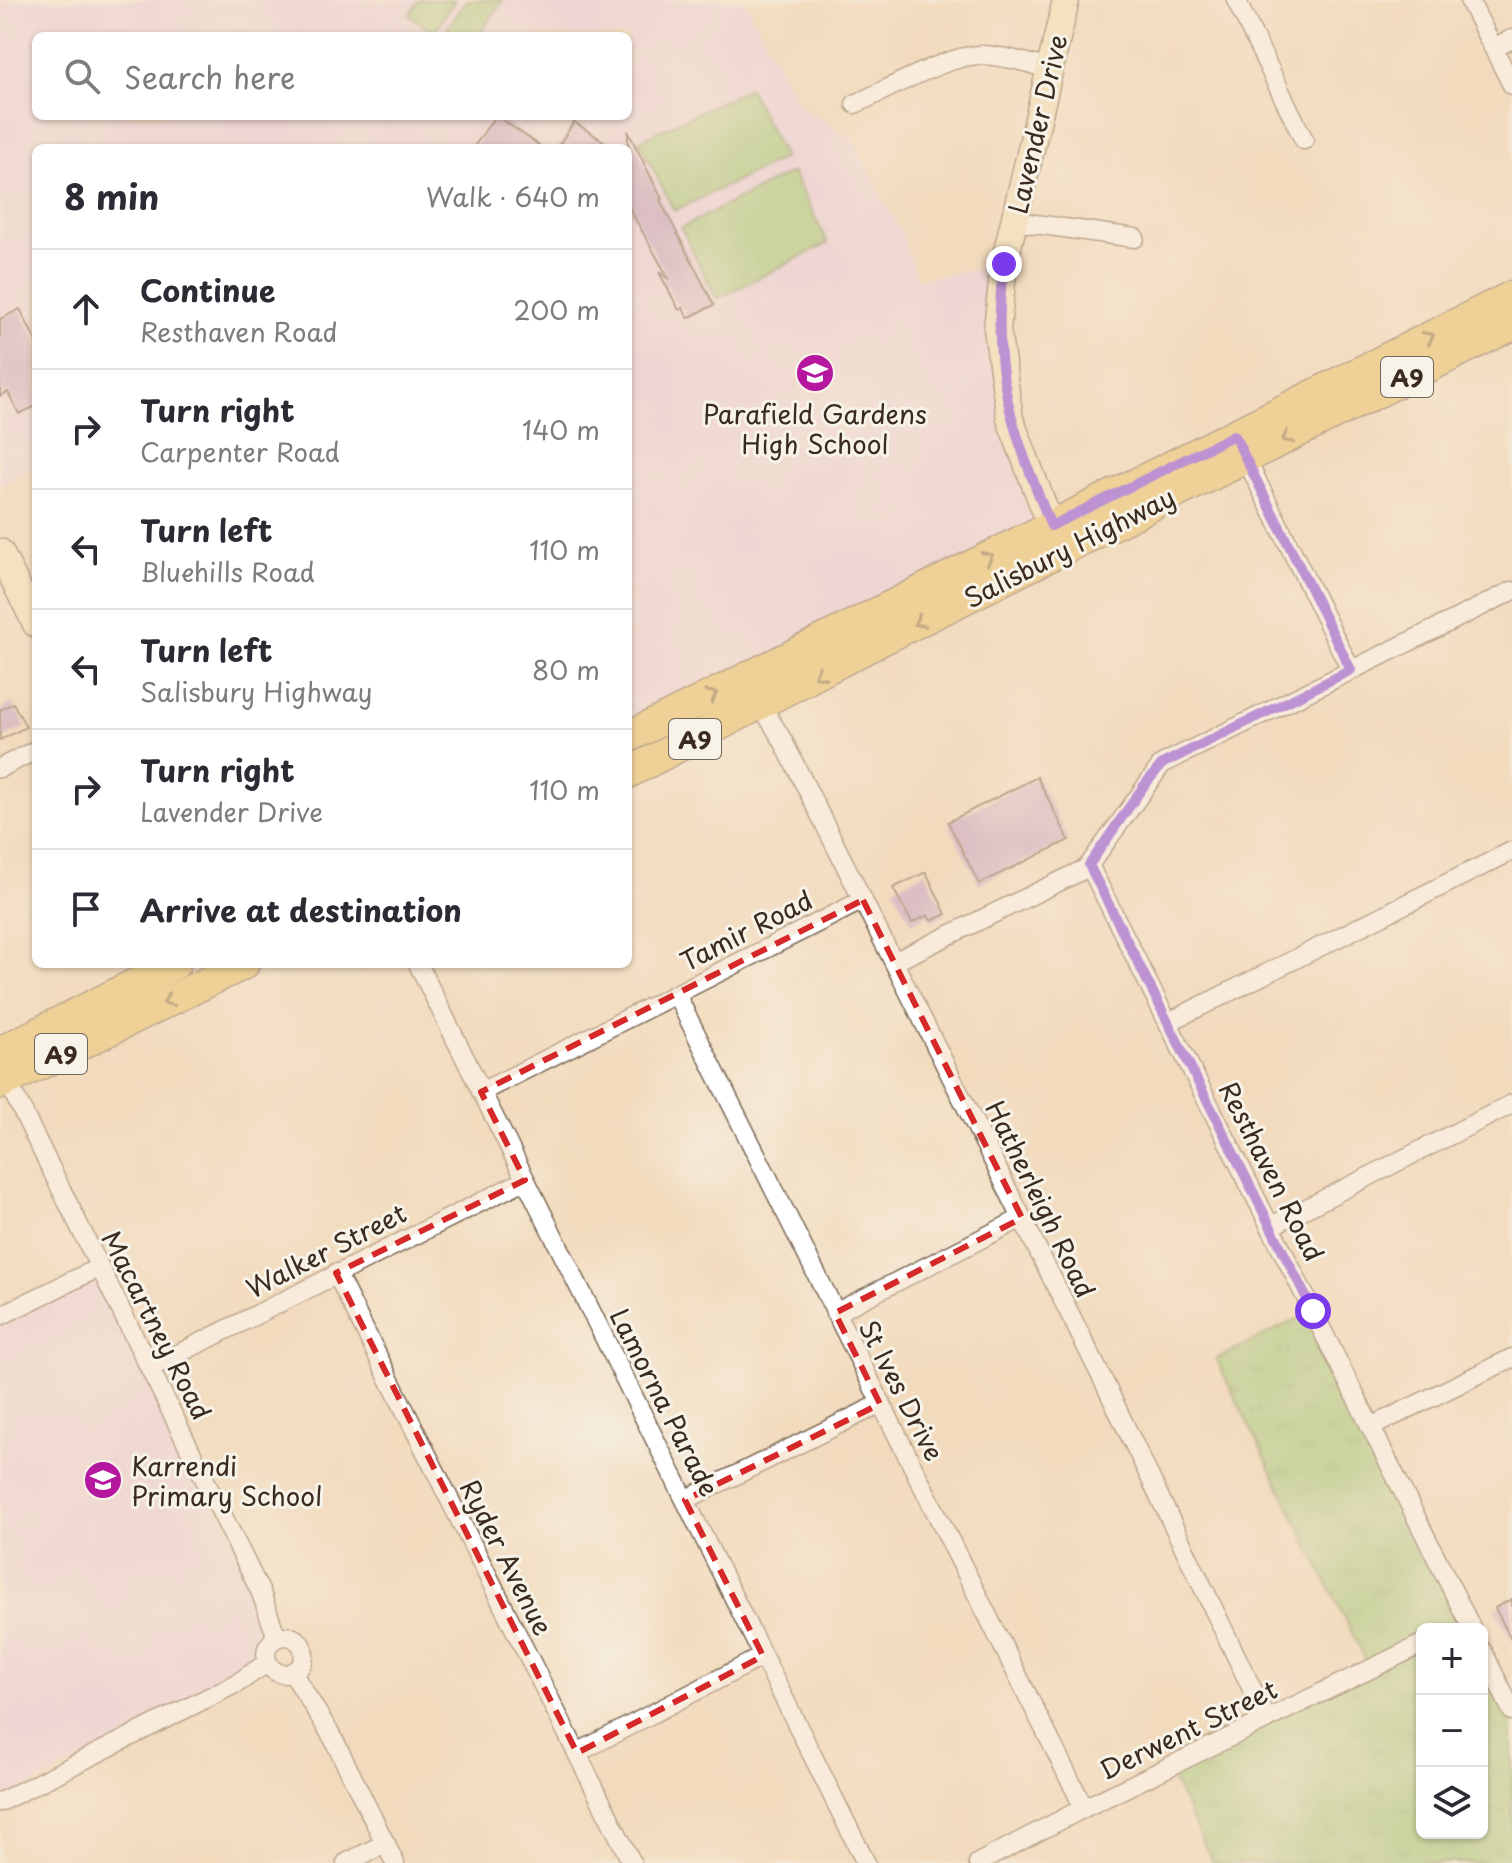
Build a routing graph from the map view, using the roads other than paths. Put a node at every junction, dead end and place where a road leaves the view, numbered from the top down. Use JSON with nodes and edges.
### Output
{"nodes":[{"id":1,"x":1066,"y":0,"type":"edge"},
{"id":2,"x":1236,"y":0,"type":"edge"},
{"id":3,"x":1469,"y":0,"type":"edge"},
{"id":4,"x":1512,"y":39,"type":"edge"},
{"id":5,"x":1493,"y":48,"type":"junction"},
{"id":6,"x":1049,"y":69,"type":"junction"},
{"id":7,"x":1512,"y":85,"type":"edge"},
{"id":8,"x":855,"y":104,"type":"dead end"},
{"id":9,"x":1304,"y":140,"type":"dead end"},
{"id":10,"x":1014,"y":221,"type":"junction"},
{"id":11,"x":1135,"y":238,"type":"dead end"},
{"id":12,"x":1512,"y":296,"type":"edge"},
{"id":13,"x":1512,"y":325,"type":"edge"},
{"id":14,"x":1240,"y":447,"type":"junction"},
{"id":15,"x":1058,"y":538,"type":"junction"},
{"id":16,"x":0,"y":552,"type":"edge"},
{"id":17,"x":1512,"y":591,"type":"edge"},
{"id":18,"x":32,"y":616,"type":"edge"},
{"id":19,"x":1351,"y":670,"type":"junction"},
{"id":20,"x":747,"y":678,"type":"junction"},
{"id":21,"x":761,"y":705,"type":"junction"},
{"id":22,"x":632,"y":735,"type":"edge"},
{"id":23,"x":32,"y":752,"type":"edge"},
{"id":24,"x":0,"y":768,"type":"edge"},
{"id":25,"x":632,"y":771,"type":"edge"},
{"id":26,"x":1512,"y":851,"type":"edge"},
{"id":27,"x":1089,"y":865,"type":"junction"},
{"id":28,"x":863,"y":900,"type":"junction"},
{"id":29,"x":894,"y":962,"type":"junction"},
{"id":30,"x":138,"y":968,"type":"edge"},
{"id":31,"x":167,"y":968,"type":"edge"},
{"id":32,"x":420,"y":968,"type":"edge"},
{"id":33,"x":209,"y":972,"type":"edge"},
{"id":34,"x":676,"y":994,"type":"junction"},
{"id":35,"x":104,"y":999,"type":"junction"},
{"id":36,"x":1169,"y":1022,"type":"junction"},
{"id":37,"x":2,"y":1071,"type":"edge"},
{"id":38,"x":481,"y":1092,"type":"junction"},
{"id":39,"x":1512,"y":1104,"type":"edge"},
{"id":40,"x":525,"y":1180,"type":"junction"},
{"id":41,"x":1022,"y":1218,"type":"junction"},
{"id":42,"x":1271,"y":1226,"type":"junction"},
{"id":43,"x":98,"y":1268,"type":"junction"},
{"id":44,"x":336,"y":1273,"type":"junction"},
{"id":45,"x":835,"y":1313,"type":"junction"},
{"id":46,"x":0,"y":1316,"type":"edge"},
{"id":47,"x":1512,"y":1358,"type":"edge"},
{"id":48,"x":150,"y":1368,"type":"junction"},
{"id":49,"x":880,"y":1404,"type":"junction"},
{"id":50,"x":1371,"y":1427,"type":"junction"},
{"id":51,"x":685,"y":1500,"type":"junction"},
{"id":52,"x":1462,"y":1623,"type":"edge"},
{"id":53,"x":277,"y":1638,"type":"junction"},
{"id":54,"x":1416,"y":1647,"type":"edge"},
{"id":55,"x":763,"y":1656,"type":"junction"},
{"id":56,"x":268,"y":1662,"type":"junction"},
{"id":57,"x":1488,"y":1662,"type":"edge"},
{"id":58,"x":292,"y":1672,"type":"junction"},
{"id":59,"x":1512,"y":1711,"type":"edge"},
{"id":60,"x":1267,"y":1720,"type":"junction"},
{"id":61,"x":577,"y":1753,"type":"junction"},
{"id":62,"x":0,"y":1802,"type":"edge"},
{"id":63,"x":1084,"y":1808,"type":"junction"},
{"id":64,"x":386,"y":1843,"type":"junction"},
{"id":65,"x":346,"y":1863,"type":"edge"},
{"id":66,"x":395,"y":1863,"type":"edge"},
{"id":67,"x":632,"y":1863,"type":"edge"},
{"id":68,"x":866,"y":1863,"type":"edge"},
{"id":69,"x":978,"y":1863,"type":"edge"}],
"edges":[{"from":1,"to":6,"type":"street","name":"Lavender Drive"},
{"from":2,"to":9,"type":"street"},
{"from":3,"to":5,"type":"street"},
{"from":4,"to":5,"type":"street"},
{"from":5,"to":7,"type":"street"},
{"from":6,"to":8,"type":"street"},
{"from":6,"to":10,"type":"street","name":"Lavender Drive"},
{"from":10,"to":11,"type":"street"},
{"from":10,"to":15,"type":"street","name":"Lavender Drive"},
{"from":14,"to":12,"type":"main road","name":"Salisbury Highway","number":"A9","one_way":true},
{"from":13,"to":14,"type":"main road","name":"Salisbury Highway","number":"A9","one_way":true},
{"from":14,"to":15,"type":"main road","name":"Salisbury Highway","number":"A9"},
{"from":14,"to":19,"type":"street"},
{"from":20,"to":15,"type":"main road","name":"Salisbury Highway","number":"A9","one_way":true},
{"from":15,"to":21,"type":"main road","name":"Salisbury Highway","number":"A9","one_way":true},
{"from":16,"to":18,"type":"street"},
{"from":17,"to":19,"type":"street"},
{"from":19,"to":27,"type":"street"},
{"from":20,"to":21,"type":"main road"},
{"from":22,"to":20,"type":"main road","name":"Salisbury Highway","number":"A9","one_way":true},
{"from":21,"to":25,"type":"main road","name":"Salisbury Highway","number":"A9"},
{"from":21,"to":28,"type":"street","name":"Hatherleigh Road"},
{"from":23,"to":24,"type":"street"},
{"from":26,"to":36,"type":"street"},
{"from":27,"to":29,"type":"street"},
{"from":27,"to":36,"type":"street","name":"Resthaven Road"},
{"from":28,"to":29,"type":"street","name":"Hatherleigh Road"},
{"from":28,"to":34,"type":"street","name":"Tamir Road"},
{"from":29,"to":41,"type":"street","name":"Hatherleigh Road"},
{"from":30,"to":35,"type":"main road"},
{"from":31,"to":35,"type":"main road","number":"A9"},
{"from":32,"to":38,"type":"street","name":"Lamorna Parade"},
{"from":33,"to":37,"type":"main road","number":"A9","one_way":true},
{"from":34,"to":38,"type":"street","name":"Tamir Road"},
{"from":34,"to":45,"type":"street","name":"St Ives Drive"},
{"from":35,"to":37,"type":"main road","number":"A9"},
{"from":36,"to":42,"type":"street","name":"Resthaven Road"},
{"from":37,"to":43,"type":"street","name":"Macartney Road"},
{"from":38,"to":40,"type":"street","name":"Lamorna Parade"},
{"from":39,"to":42,"type":"street"},
{"from":40,"to":44,"type":"street","name":"Walker Street"},
{"from":40,"to":51,"type":"street","name":"Lamorna Parade"},
{"from":41,"to":45,"type":"street"},
{"from":41,"to":60,"type":"street","name":"Hatherleigh Road"},
{"from":42,"to":50,"type":"street","name":"Resthaven Road"},
{"from":43,"to":46,"type":"street"},
{"from":43,"to":48,"type":"street","name":"Macartney Road"},
{"from":44,"to":48,"type":"street","name":"Walker Street"},
{"from":44,"to":61,"type":"street","name":"Ryder Avenue"},
{"from":45,"to":49,"type":"street","name":"St Ives Drive"},
{"from":47,"to":50,"type":"street"},
{"from":48,"to":53,"type":"street","name":"Macartney Road"},
{"from":49,"to":51,"type":"street"},
{"from":49,"to":63,"type":"street","name":"St Ives Drive"},
{"from":50,"to":52,"type":"street","name":"Resthaven Road"},
{"from":51,"to":55,"type":"street","name":"Lamorna Parade"},
{"from":53,"to":56,"type":"street"},
{"from":53,"to":58,"type":"street"},
{"from":54,"to":60,"type":"street","name":"Derwent Street"},
{"from":55,"to":61,"type":"street"},
{"from":55,"to":68,"type":"street","name":"Lamorna Parade"},
{"from":56,"to":58,"type":"street"},
{"from":56,"to":62,"type":"street"},
{"from":57,"to":59,"type":"street"},
{"from":58,"to":64,"type":"street"},
{"from":60,"to":63,"type":"street","name":"Derwent Street"},
{"from":61,"to":67,"type":"street","name":"Ryder Avenue"},
{"from":63,"to":69,"type":"street","name":"Derwent Street"},
{"from":64,"to":65,"type":"street"},
{"from":64,"to":66,"type":"street"}]}
